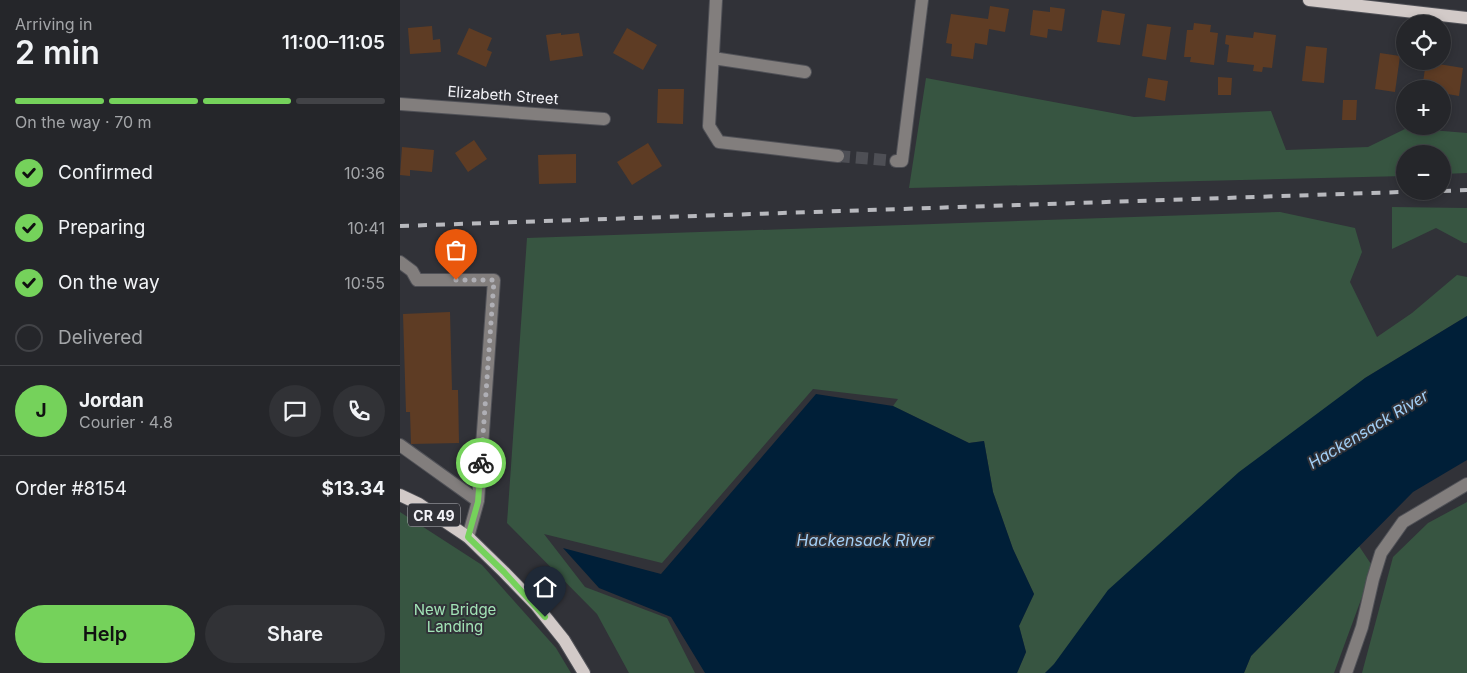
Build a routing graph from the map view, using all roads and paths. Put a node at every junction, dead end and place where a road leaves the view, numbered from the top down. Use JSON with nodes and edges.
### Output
{"nodes":[{"id":1,"x":716,"y":0,"type":"edge"},
{"id":2,"x":922,"y":0,"type":"edge"},
{"id":3,"x":1309,"y":0,"type":"edge"},
{"id":4,"x":1467,"y":18,"type":"edge"},
{"id":5,"x":713,"y":58,"type":"junction"},
{"id":6,"x":805,"y":72,"type":"dead end"},
{"id":7,"x":400,"y":104,"type":"edge"},
{"id":8,"x":604,"y":119,"type":"dead end"},
{"id":9,"x":838,"y":156,"type":"tunnel mouth"},
{"id":10,"x":896,"y":161,"type":"dead end"},
{"id":11,"x":400,"y":262,"type":"edge"},
{"id":12,"x":400,"y":446,"type":"edge"},
{"id":13,"x":1467,"y":484,"type":"edge"},
{"id":14,"x":400,"y":494,"type":"edge"},
{"id":15,"x":478,"y":502,"type":"junction"},
{"id":16,"x":468,"y":537,"type":"junction"},
{"id":17,"x":584,"y":673,"type":"edge"},
{"id":18,"x":1346,"y":673,"type":"edge"}],
"edges":[{"from":1,"to":5,"type":"street"},
{"from":2,"to":10,"type":"street"},
{"from":3,"to":4,"type":"main road"},
{"from":5,"to":6,"type":"street"},
{"from":5,"to":9,"type":"street"},
{"from":7,"to":8,"type":"street","name":"Elizabeth Street"},
{"from":11,"to":15,"type":"street"},
{"from":12,"to":15,"type":"street"},
{"from":13,"to":18,"type":"street"},
{"from":14,"to":16,"type":"main road","number":"CR 49"},
{"from":15,"to":16,"type":"street"},
{"from":16,"to":17,"type":"main road","number":"CR 49"}]}
